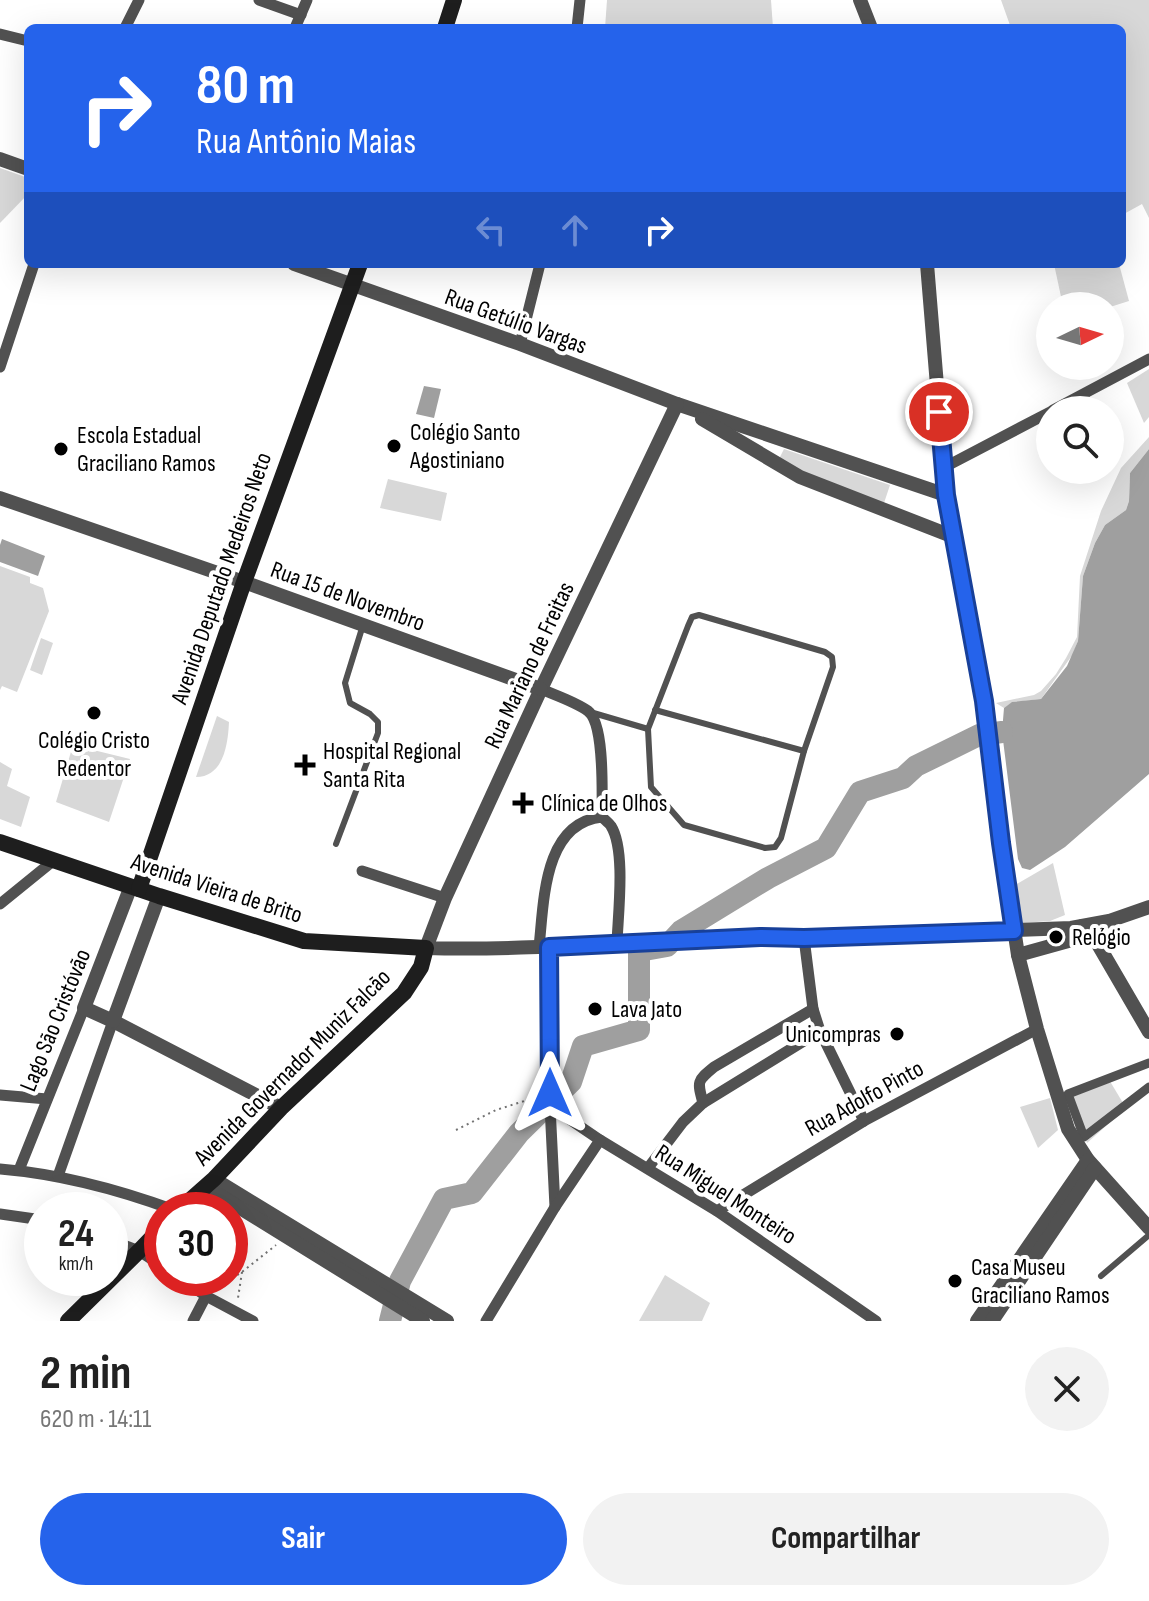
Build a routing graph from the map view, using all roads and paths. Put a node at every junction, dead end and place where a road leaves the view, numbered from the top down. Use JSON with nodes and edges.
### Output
{"nodes":[{"id":1,"x":139,"y":0,"type":"edge"},
{"id":2,"x":259,"y":0,"type":"edge"},
{"id":3,"x":307,"y":0,"type":"edge"},
{"id":4,"x":454,"y":0,"type":"edge"},
{"id":5,"x":580,"y":0,"type":"edge"},
{"id":6,"x":860,"y":0,"type":"edge"},
{"id":7,"x":301,"y":15,"type":"junction"},
{"id":8,"x":127,"y":24,"type":"edge"},
{"id":9,"x":297,"y":24,"type":"edge"},
{"id":10,"x":446,"y":24,"type":"edge"},
{"id":11,"x":577,"y":24,"type":"edge"},
{"id":12,"x":869,"y":24,"type":"edge"},
{"id":13,"x":0,"y":34,"type":"edge"},
{"id":14,"x":24,"y":40,"type":"edge"},
{"id":15,"x":0,"y":159,"type":"edge"},
{"id":16,"x":24,"y":168,"type":"edge"},
{"id":17,"x":33,"y":268,"type":"edge"},
{"id":18,"x":305,"y":268,"type":"edge"},
{"id":19,"x":358,"y":268,"type":"edge"},
{"id":20,"x":539,"y":268,"type":"edge"},
{"id":21,"x":927,"y":268,"type":"edge"},
{"id":22,"x":352,"y":285,"type":"junction"},
{"id":23,"x":520,"y":344,"type":"junction"},
{"id":24,"x":1149,"y":359,"type":"edge"},
{"id":25,"x":0,"y":367,"type":"edge"},
{"id":26,"x":1080,"y":396,"type":"edge"},
{"id":27,"x":677,"y":404,"type":"junction"},
{"id":28,"x":1036,"y":419,"type":"edge"},
{"id":29,"x":776,"y":437,"type":"junction"},
{"id":30,"x":767,"y":458,"type":"junction"},
{"id":31,"x":943,"y":468,"type":"junction"},
{"id":32,"x":946,"y":495,"type":"junction"},
{"id":33,"x":0,"y":498,"type":"edge"},
{"id":34,"x":954,"y":537,"type":"junction"},
{"id":35,"x":244,"y":582,"type":"junction"},
{"id":36,"x":363,"y":625,"type":"junction"},
{"id":37,"x":541,"y":689,"type":"junction"},
{"id":38,"x":655,"y":710,"type":"junction"},
{"id":39,"x":589,"y":711,"type":"junction"},
{"id":40,"x":648,"y":729,"type":"junction"},
{"id":41,"x":804,"y":751,"type":"junction"},
{"id":42,"x":602,"y":817,"type":"junction"},
{"id":43,"x":0,"y":842,"type":"edge"},
{"id":44,"x":336,"y":844,"type":"dead end"},
{"id":45,"x":53,"y":861,"type":"junction"},
{"id":46,"x":362,"y":871,"type":"dead end"},
{"id":47,"x":135,"y":887,"type":"junction"},
{"id":48,"x":159,"y":896,"type":"junction"},
{"id":49,"x":445,"y":898,"type":"junction"},
{"id":50,"x":0,"y":904,"type":"edge"},
{"id":51,"x":1149,"y":907,"type":"edge"},
{"id":52,"x":1014,"y":931,"type":"junction"},
{"id":53,"x":1086,"y":931,"type":"junction"},
{"id":54,"x":804,"y":938,"type":"junction"},
{"id":55,"x":617,"y":943,"type":"junction"},
{"id":56,"x":544,"y":947,"type":"junction"},
{"id":57,"x":426,"y":948,"type":"junction"},
{"id":58,"x":1018,"y":955,"type":"junction"},
{"id":59,"x":84,"y":1008,"type":"junction"},
{"id":60,"x":813,"y":1009,"type":"junction"},
{"id":61,"x":113,"y":1021,"type":"junction"},
{"id":62,"x":1037,"y":1029,"type":"junction"},
{"id":63,"x":820,"y":1031,"type":"junction"},
{"id":64,"x":1149,"y":1032,"type":"edge"},
{"id":65,"x":1149,"y":1063,"type":"edge"},
{"id":66,"x":1149,"y":1087,"type":"edge"},
{"id":67,"x":0,"y":1095,"type":"edge"},
{"id":68,"x":47,"y":1099,"type":"junction"},
{"id":69,"x":550,"y":1100,"type":"junction"},
{"id":70,"x":703,"y":1103,"type":"junction"},
{"id":71,"x":281,"y":1108,"type":"junction"},
{"id":72,"x":864,"y":1121,"type":"junction"},
{"id":73,"x":456,"y":1130,"type":"dead end"},
{"id":74,"x":600,"y":1140,"type":"junction"},
{"id":75,"x":1092,"y":1164,"type":"junction"},
{"id":76,"x":648,"y":1168,"type":"junction"},
{"id":77,"x":0,"y":1169,"type":"edge"},
{"id":78,"x":19,"y":1170,"type":"junction"},
{"id":79,"x":58,"y":1176,"type":"junction"},
{"id":80,"x":210,"y":1183,"type":"junction"},
{"id":81,"x":199,"y":1192,"type":"edge"},
{"id":82,"x":144,"y":1199,"type":"edge"},
{"id":83,"x":555,"y":1207,"type":"junction"},
{"id":84,"x":717,"y":1211,"type":"junction"},
{"id":85,"x":0,"y":1214,"type":"edge"},
{"id":86,"x":24,"y":1217,"type":"edge"},
{"id":87,"x":1149,"y":1228,"type":"edge"},
{"id":88,"x":1149,"y":1235,"type":"edge"},
{"id":89,"x":287,"y":1236,"type":"junction"},
{"id":90,"x":144,"y":1246,"type":"edge"},
{"id":91,"x":128,"y":1247,"type":"edge"},
{"id":92,"x":139,"y":1251,"type":"junction"},
{"id":93,"x":144,"y":1254,"type":"edge"},
{"id":94,"x":248,"y":1267,"type":"edge"},
{"id":95,"x":1101,"y":1276,"type":"dead end"},
{"id":96,"x":393,"y":1294,"type":"junction"},
{"id":97,"x":206,"y":1296,"type":"joint"},
{"id":98,"x":238,"y":1296,"type":"edge"},
{"id":99,"x":998,"y":1313,"type":"edge"},
{"id":100,"x":235,"y":1316,"type":"edge"},
{"id":101,"x":68,"y":1321,"type":"edge"},
{"id":102,"x":193,"y":1321,"type":"edge"},
{"id":103,"x":253,"y":1321,"type":"edge"},
{"id":104,"x":423,"y":1321,"type":"edge"},
{"id":105,"x":447,"y":1321,"type":"edge"},
{"id":106,"x":486,"y":1321,"type":"edge"},
{"id":107,"x":876,"y":1321,"type":"edge"},
{"id":108,"x":977,"y":1321,"type":"edge"}],
"edges":[{"from":1,"to":8,"type":"street"},
{"from":2,"to":7,"type":"street"},
{"from":3,"to":7,"type":"street"},
{"from":4,"to":10,"type":"main road"},
{"from":5,"to":11,"type":"street"},
{"from":6,"to":12,"type":"street"},
{"from":7,"to":9,"type":"street"},
{"from":13,"to":14,"type":"street"},
{"from":15,"to":16,"type":"street"},
{"from":17,"to":25,"type":"street"},
{"from":18,"to":22,"type":"street","name":"Rua Getúlio Vargas"},
{"from":19,"to":22,"type":"main road","name":"Avenida Deputado Medeiros Neto"},
{"from":20,"to":23,"type":"street"},
{"from":21,"to":31,"type":"street"},
{"from":22,"to":23,"type":"street","name":"Rua Getúlio Vargas"},
{"from":22,"to":35,"type":"main road","name":"Avenida Deputado Medeiros Neto"},
{"from":23,"to":27,"type":"street","name":"Rua Getúlio Vargas"},
{"from":24,"to":26,"type":"street"},
{"from":27,"to":29,"type":"street","name":"Rua Getúlio Vargas"},
{"from":27,"to":30,"type":"street","name":"Rua Getúlio Vargas"},
{"from":27,"to":37,"type":"street","name":"Rua Mariano de Freitas"},
{"from":28,"to":31,"type":"street"},
{"from":29,"to":30,"type":"street"},
{"from":29,"to":32,"type":"street","name":"Rua Getúlio Vargas"},
{"from":30,"to":34,"type":"street","name":"Rua Getúlio Vargas"},
{"from":31,"to":32,"type":"street"},
{"from":32,"to":34,"type":"street"},
{"from":33,"to":35,"type":"street","name":"Rua 15 de Novembro"},
{"from":34,"to":52,"type":"street"},
{"from":35,"to":36,"type":"street","name":"Rua 15 de Novembro"},
{"from":35,"to":47,"type":"main road","name":"Avenida Deputado Medeiros Neto"},
{"from":36,"to":37,"type":"street","name":"Rua 15 de Novembro"},
{"from":36,"to":44,"type":"lane"},
{"from":37,"to":39,"type":"street","name":"Rua 15 de Novembro"},
{"from":37,"to":49,"type":"street","name":"Rua Mariano de Freitas"},
{"from":38,"to":40,"type":"lane"},
{"from":38,"to":41,"type":"lane"},
{"from":38,"to":41,"type":"lane"},
{"from":39,"to":40,"type":"lane"},
{"from":39,"to":42,"type":"street"},
{"from":40,"to":41,"type":"lane"},
{"from":42,"to":55,"type":"street"},
{"from":42,"to":56,"type":"street"},
{"from":43,"to":45,"type":"main road","name":"Avenida Vieira de Brito"},
{"from":45,"to":47,"type":"main road","name":"Avenida Vieira de Brito"},
{"from":45,"to":50,"type":"street"},
{"from":46,"to":49,"type":"street"},
{"from":47,"to":48,"type":"main road","name":"Avenida Vieira de Brito"},
{"from":47,"to":59,"type":"street","name":"Lago São Cristóvão"},
{"from":48,"to":57,"type":"main road","name":"Avenida Vieira de Brito"},
{"from":48,"to":61,"type":"street"},
{"from":49,"to":57,"type":"street","name":"Rua Mariano de Freitas"},
{"from":51,"to":53,"type":"street"},
{"from":52,"to":53,"type":"street"},
{"from":52,"to":54,"type":"street"},
{"from":52,"to":58,"type":"street"},
{"from":53,"to":58,"type":"street"},
{"from":53,"to":64,"type":"street"},
{"from":54,"to":55,"type":"street"},
{"from":54,"to":60,"type":"street"},
{"from":55,"to":56,"type":"street"},
{"from":56,"to":57,"type":"street"},
{"from":56,"to":69,"type":"street"},
{"from":57,"to":71,"type":"main road","name":"Avenida Governador Muniz Falcão"},
{"from":58,"to":62,"type":"street"},
{"from":59,"to":61,"type":"street"},
{"from":59,"to":68,"type":"street","name":"Lago São Cristóvão"},
{"from":60,"to":63,"type":"street"},
{"from":60,"to":70,"type":"street"},
{"from":61,"to":71,"type":"street"},
{"from":61,"to":79,"type":"street"},
{"from":62,"to":72,"type":"street","name":"Rua Adolfo Pinto"},
{"from":62,"to":75,"type":"street"},
{"from":63,"to":70,"type":"street"},
{"from":63,"to":72,"type":"street"},
{"from":65,"to":66,"type":"street"},
{"from":67,"to":68,"type":"street"},
{"from":68,"to":78,"type":"street","name":"Lago São Cristóvão"},
{"from":69,"to":73,"type":"path"},
{"from":69,"to":74,"type":"street","name":"Rua Miguel Monteiro"},
{"from":69,"to":83,"type":"street"},
{"from":70,"to":76,"type":"street"},
{"from":71,"to":80,"type":"main road","name":"Avenida Governador Muniz Falcão"},
{"from":72,"to":84,"type":"street","name":"Rua Adolfo Pinto"},
{"from":74,"to":76,"type":"street","name":"Rua Miguel Monteiro"},
{"from":74,"to":83,"type":"street"},
{"from":75,"to":87,"type":"street"},
{"from":75,"to":99,"type":"street"},
{"from":76,"to":84,"type":"street","name":"Rua Miguel Monteiro"},
{"from":77,"to":78,"type":"street"},
{"from":78,"to":79,"type":"street"},
{"from":79,"to":82,"type":"street"},
{"from":80,"to":81,"type":"main road","name":"Avenida Governador Muniz Falcão"},
{"from":80,"to":89,"type":"street"},
{"from":80,"to":96,"type":"street"},
{"from":83,"to":106,"type":"street"},
{"from":84,"to":107,"type":"street","name":"Rua Miguel Monteiro"},
{"from":85,"to":86,"type":"street"},
{"from":88,"to":95,"type":"lane"},
{"from":89,"to":94,"type":"path"},
{"from":89,"to":96,"type":"street"},
{"from":90,"to":92,"type":"main road"},
{"from":91,"to":92,"type":"street"},
{"from":92,"to":93,"type":"street"},
{"from":92,"to":101,"type":"main road"},
{"from":96,"to":104,"type":"street"},
{"from":96,"to":105,"type":"street"},
{"from":97,"to":100,"type":"street"},
{"from":97,"to":102,"type":"street"},
{"from":98,"to":100,"type":"path"},
{"from":99,"to":108,"type":"street"},
{"from":100,"to":103,"type":"street"}]}
